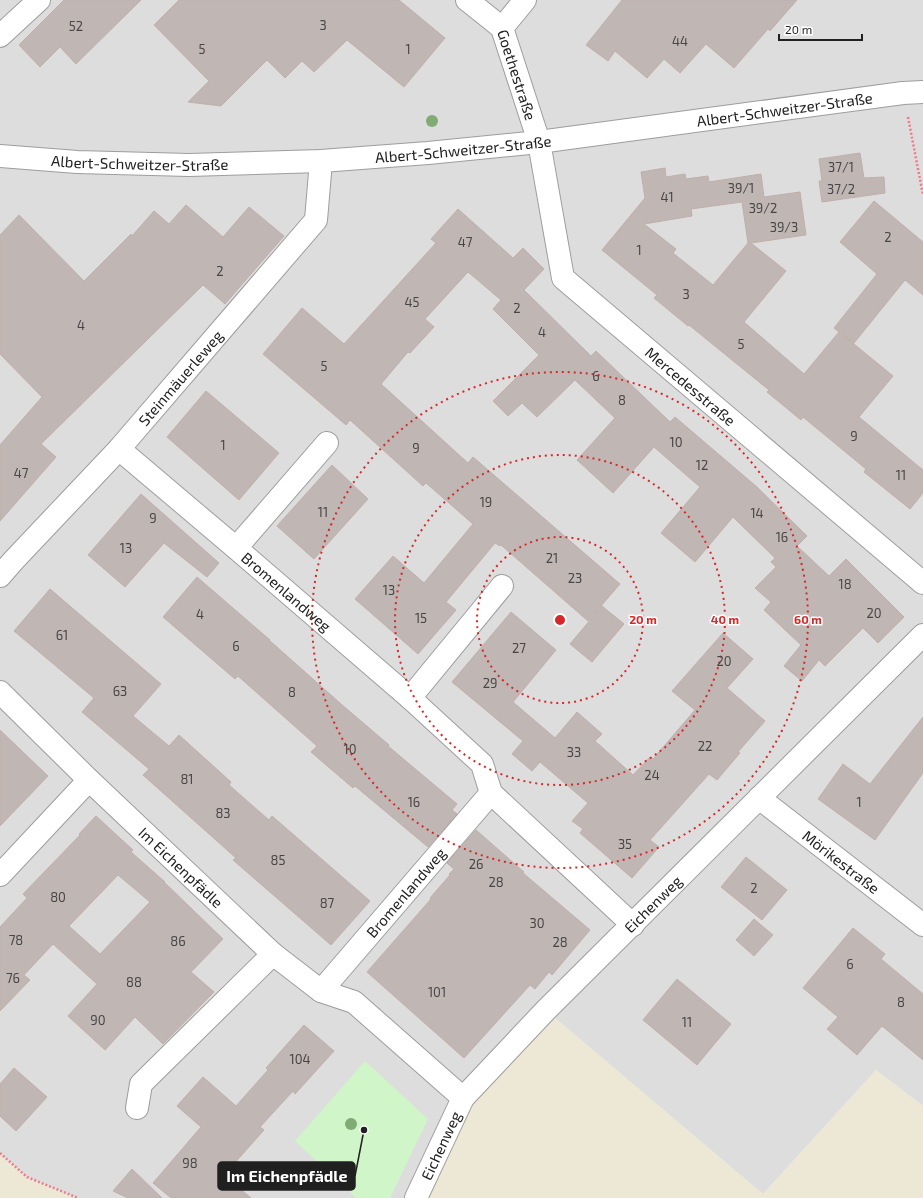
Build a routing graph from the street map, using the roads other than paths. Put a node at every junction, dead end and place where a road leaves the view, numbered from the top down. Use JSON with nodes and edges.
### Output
{"nodes":[{"id":1,"x":39,"y":0,"type":"edge"},
{"id":2,"x":467,"y":0,"type":"edge"},
{"id":3,"x":525,"y":0,"type":"edge"},
{"id":4,"x":502,"y":28,"type":"junction"},
{"id":5,"x":0,"y":36,"type":"edge"},
{"id":6,"x":913,"y":92,"type":"edge"},
{"id":7,"x":539,"y":142,"type":"junction"},
{"id":8,"x":0,"y":156,"type":"edge"},
{"id":9,"x":321,"y":161,"type":"junction"},
{"id":10,"x":327,"y":443,"type":"dead end"},
{"id":11,"x":119,"y":449,"type":"junction"},
{"id":12,"x":236,"y":548,"type":"junction"},
{"id":13,"x":0,"y":576,"type":"edge"},
{"id":14,"x":923,"y":583,"type":"edge"},
{"id":15,"x":502,"y":586,"type":"dead end"},
{"id":16,"x":923,"y":635,"type":"edge"},
{"id":17,"x":0,"y":692,"type":"edge"},
{"id":18,"x":410,"y":698,"type":"junction"},
{"id":19,"x":89,"y":780,"type":"junction"},
{"id":20,"x":491,"y":793,"type":"junction"},
{"id":21,"x":759,"y":798,"type":"junction"},
{"id":22,"x":0,"y":876,"type":"edge"},
{"id":23,"x":633,"y":925,"type":"junction"},
{"id":24,"x":923,"y":925,"type":"edge"},
{"id":25,"x":273,"y":954,"type":"junction"},
{"id":26,"x":321,"y":991,"type":"junction"},
{"id":27,"x":463,"y":1098,"type":"junction"},
{"id":28,"x":137,"y":1108,"type":"dead end"},
{"id":29,"x":416,"y":1198,"type":"edge"}],
"edges":[{"from":1,"to":5,"type":"street"},
{"from":2,"to":4,"type":"street","name":"Goethestraße"},
{"from":3,"to":4,"type":"street"},
{"from":4,"to":7,"type":"street","name":"Goethestraße"},
{"from":6,"to":7,"type":"street","name":"Albert-Schweitzer-Straße"},
{"from":7,"to":9,"type":"street","name":"Albert-Schweitzer-Straße"},
{"from":7,"to":14,"type":"street","name":"Mercedesstraße"},
{"from":8,"to":9,"type":"street","name":"Albert-Schweitzer-Straße"},
{"from":9,"to":11,"type":"street","name":"Steinmäuerleweg"},
{"from":10,"to":12,"type":"street","name":"Bromenlandweg"},
{"from":11,"to":12,"type":"street","name":"Bromenlandweg"},
{"from":11,"to":13,"type":"street","name":"Steinmäuerleweg"},
{"from":12,"to":18,"type":"street","name":"Bromenlandweg"},
{"from":15,"to":18,"type":"street"},
{"from":16,"to":21,"type":"street","name":"Eichenweg"},
{"from":17,"to":19,"type":"street","name":"Im Eichenpfädle"},
{"from":18,"to":20,"type":"street","name":"Bromenlandweg"},
{"from":19,"to":22,"type":"street"},
{"from":19,"to":25,"type":"street","name":"Im Eichenpfädle"},
{"from":20,"to":23,"type":"street","name":"Bromenlandweg"},
{"from":20,"to":26,"type":"street","name":"Bromenlandweg"},
{"from":21,"to":23,"type":"street","name":"Eichenweg"},
{"from":21,"to":24,"type":"street","name":"Mörikestraße"},
{"from":23,"to":27,"type":"street","name":"Eichenweg"},
{"from":25,"to":26,"type":"street","name":"Im Eichenpfädle"},
{"from":25,"to":28,"type":"street"},
{"from":26,"to":27,"type":"street","name":"Im Eichenpfädle"},
{"from":27,"to":29,"type":"street","name":"Eichenweg"}]}
